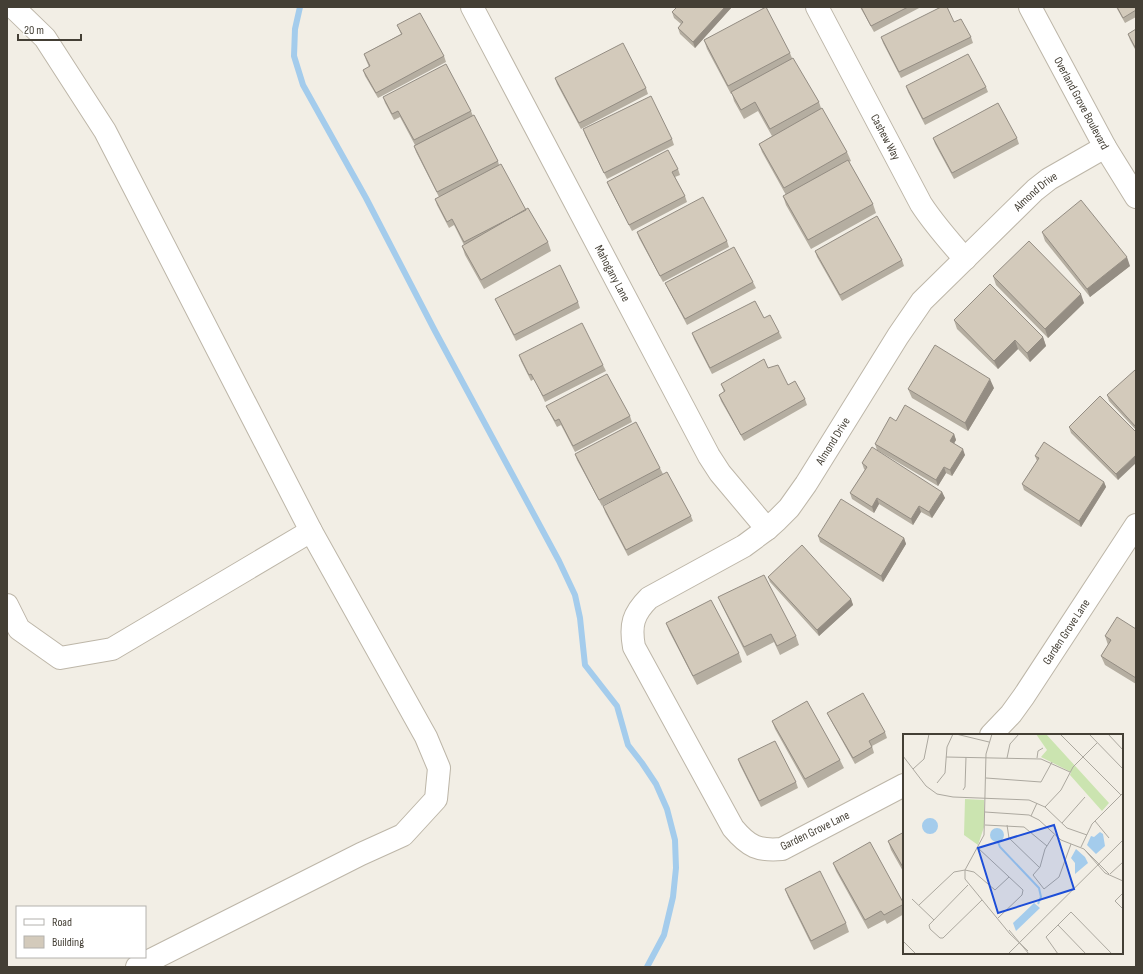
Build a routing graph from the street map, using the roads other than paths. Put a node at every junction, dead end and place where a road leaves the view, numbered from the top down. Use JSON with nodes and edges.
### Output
{"nodes":[{"id":1,"x":13,"y":7,"type":"edge"},
{"id":2,"x":472,"y":7,"type":"edge"},
{"id":3,"x":817,"y":7,"type":"edge"},
{"id":4,"x":1030,"y":7,"type":"edge"},
{"id":5,"x":1105,"y":147,"type":"junction"},
{"id":6,"x":1136,"y":197,"type":"edge"},
{"id":7,"x":965,"y":259,"type":"junction"},
{"id":8,"x":1136,"y":525,"type":"edge"},
{"id":9,"x":767,"y":529,"type":"junction"},
{"id":10,"x":311,"y":531,"type":"junction"},
{"id":11,"x":7,"y":605,"type":"edge"},
{"id":12,"x":992,"y":734,"type":"edge"},
{"id":13,"x":685,"y":740,"type":"joint"},
{"id":14,"x":903,"y":786,"type":"edge"},
{"id":15,"x":137,"y":967,"type":"edge"}],
"edges":[{"from":1,"to":10,"type":"street"},
{"from":2,"to":9,"type":"street","name":"Mahogany Lane"},
{"from":3,"to":7,"type":"street","name":"Cashew Way"},
{"from":4,"to":5,"type":"street","name":"Overland Grove Boulevard"},
{"from":5,"to":6,"type":"street","name":"Overland Grove Boulevard"},
{"from":5,"to":7,"type":"street","name":"Almond Drive"},
{"from":7,"to":9,"type":"street","name":"Almond Drive"},
{"from":8,"to":12,"type":"street","name":"Garden Grove Lane"},
{"from":9,"to":13,"type":"street","name":"Almond Drive"},
{"from":10,"to":11,"type":"street"},
{"from":10,"to":15,"type":"street"},
{"from":13,"to":14,"type":"street","name":"Garden Grove Lane"}]}
